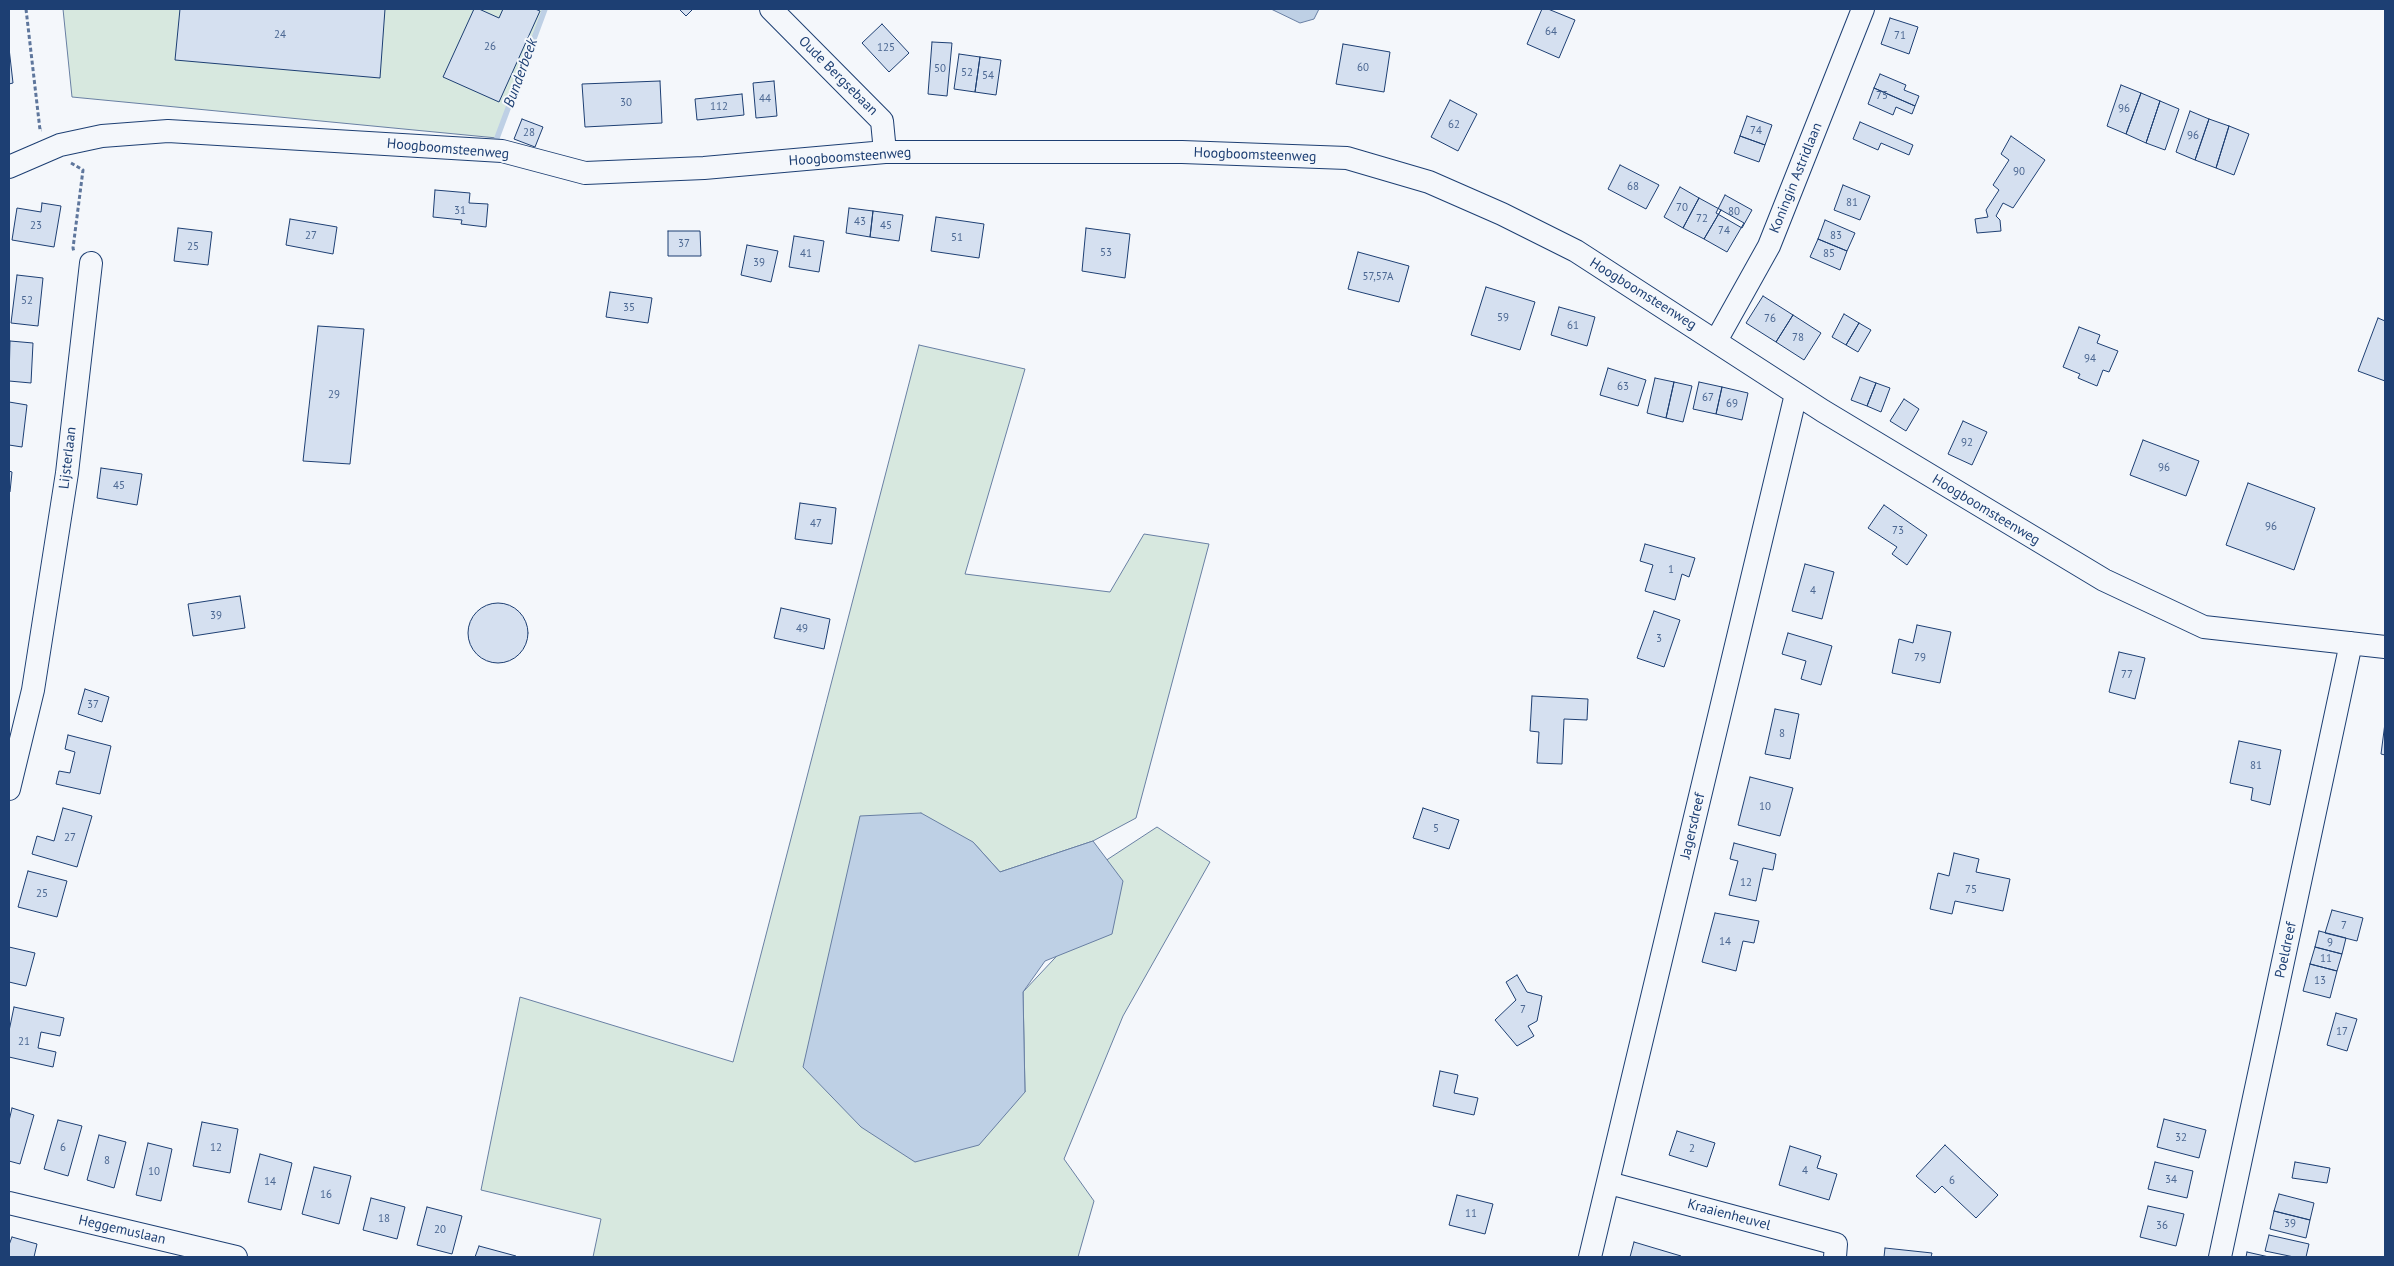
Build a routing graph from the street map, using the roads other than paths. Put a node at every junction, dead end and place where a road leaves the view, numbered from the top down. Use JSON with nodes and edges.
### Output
{"nodes":[{"id":1,"x":771,"y":9,"type":"edge"},
{"id":2,"x":1863,"y":9,"type":"edge"},
{"id":3,"x":885,"y":152,"type":"junction"},
{"id":4,"x":9,"y":167,"type":"edge"},
{"id":5,"x":91,"y":263,"type":"road end"},
{"id":6,"x":1716,"y":341,"type":"junction"},
{"id":7,"x":1796,"y":394,"type":"junction"},
{"id":8,"x":2351,"y":643,"type":"junction"},
{"id":9,"x":2385,"y":647,"type":"edge"},
{"id":10,"x":9,"y":789,"type":"edge"},
{"id":11,"x":1609,"y":1183,"type":"junction"},
{"id":12,"x":9,"y":1203,"type":"edge"},
{"id":13,"x":236,"y":1257,"type":"edge"},
{"id":14,"x":1590,"y":1257,"type":"edge"},
{"id":15,"x":1835,"y":1257,"type":"edge"},
{"id":16,"x":2220,"y":1257,"type":"edge"}],
"edges":[{"from":1,"to":3,"type":"street","name":"Oude Bergsebaan"},
{"from":2,"to":6,"type":"street","name":"Koningin Astridlaan"},
{"from":3,"to":4,"type":"street","name":"Hoogboomsteenweg"},
{"from":3,"to":6,"type":"street","name":"Hoogboomsteenweg"},
{"from":5,"to":10,"type":"street","name":"Lijsterlaan"},
{"from":6,"to":7,"type":"street","name":"Hoogboomsteenweg"},
{"from":7,"to":8,"type":"street","name":"Hoogboomsteenweg"},
{"from":7,"to":11,"type":"street","name":"Jagersdreef"},
{"from":8,"to":9,"type":"street","name":"Hoogboomsteenweg"},
{"from":8,"to":16,"type":"street","name":"Poeldreef"},
{"from":11,"to":14,"type":"street","name":"Jagersdreef"},
{"from":11,"to":15,"type":"street","name":"Kraaienheuvel"},
{"from":12,"to":13,"type":"street","name":"Heggemuslaan"}]}
